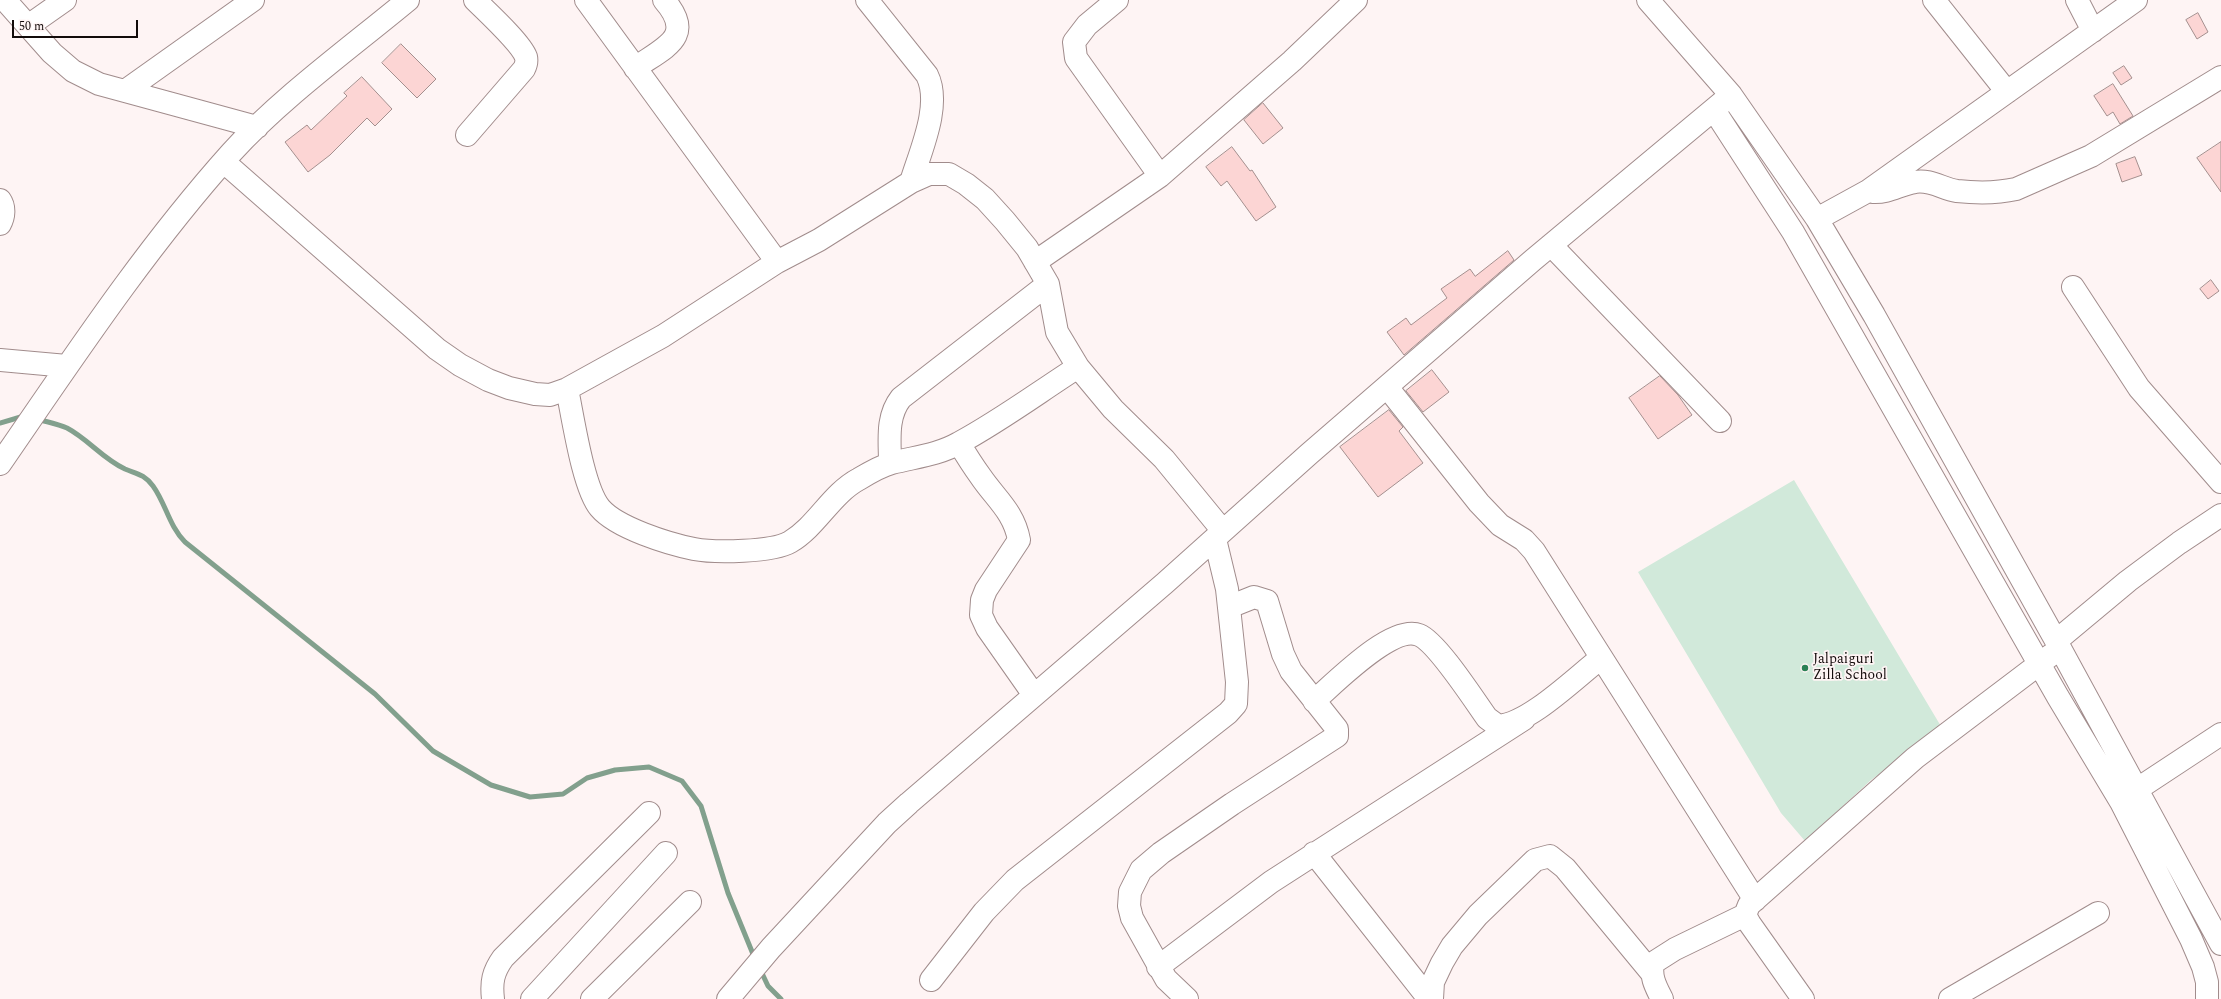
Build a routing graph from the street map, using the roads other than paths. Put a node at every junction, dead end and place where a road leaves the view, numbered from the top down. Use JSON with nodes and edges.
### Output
{"nodes":[{"id":1,"x":5,"y":0,"type":"edge"},
{"id":2,"x":65,"y":0,"type":"edge"},
{"id":3,"x":253,"y":0,"type":"edge"},
{"id":4,"x":408,"y":0,"type":"edge"},
{"id":5,"x":475,"y":0,"type":"edge"},
{"id":6,"x":586,"y":0,"type":"edge"},
{"id":7,"x":664,"y":0,"type":"edge"},
{"id":8,"x":867,"y":0,"type":"edge"},
{"id":9,"x":1117,"y":0,"type":"edge"},
{"id":10,"x":1356,"y":0,"type":"edge"},
{"id":11,"x":1648,"y":0,"type":"edge"},
{"id":12,"x":1934,"y":0,"type":"edge"},
{"id":13,"x":2078,"y":0,"type":"edge"},
{"id":14,"x":2136,"y":0,"type":"edge"},
{"id":15,"x":28,"y":26,"type":"junction"},
{"id":16,"x":2092,"y":31,"type":"junction"},
{"id":17,"x":635,"y":68,"type":"junction"},
{"id":18,"x":2221,"y":77,"type":"edge"},
{"id":19,"x":125,"y":91,"type":"junction"},
{"id":20,"x":2007,"y":92,"type":"junction"},
{"id":21,"x":1732,"y":96,"type":"junction"},
{"id":22,"x":1714,"y":110,"type":"junction"},
{"id":23,"x":257,"y":127,"type":"junction"},
{"id":24,"x":467,"y":135,"type":"dead end"},
{"id":25,"x":224,"y":162,"type":"junction"},
{"id":26,"x":1160,"y":176,"type":"junction"},
{"id":27,"x":911,"y":182,"type":"junction"},
{"id":28,"x":1868,"y":192,"type":"junction"},
{"id":29,"x":0,"y":200,"type":"edge"},
{"id":30,"x":1817,"y":219,"type":"junction"},
{"id":31,"x":0,"y":224,"type":"edge"},
{"id":32,"x":1551,"y":245,"type":"junction"},
{"id":33,"x":778,"y":262,"type":"junction"},
{"id":34,"x":1035,"y":262,"type":"junction"},
{"id":35,"x":1048,"y":284,"type":"junction"},
{"id":36,"x":2074,"y":287,"type":"dead end"},
{"id":37,"x":0,"y":360,"type":"edge"},
{"id":38,"x":67,"y":366,"type":"junction"},
{"id":39,"x":1078,"y":367,"type":"junction"},
{"id":40,"x":1387,"y":387,"type":"junction"},
{"id":41,"x":567,"y":389,"type":"junction"},
{"id":42,"x":1720,"y":422,"type":"dead end"},
{"id":43,"x":959,"y":443,"type":"junction"},
{"id":44,"x":890,"y":463,"type":"junction"},
{"id":45,"x":0,"y":464,"type":"edge"},
{"id":46,"x":2221,"y":482,"type":"edge"},
{"id":47,"x":2221,"y":515,"type":"edge"},
{"id":48,"x":1219,"y":535,"type":"junction"},
{"id":49,"x":1229,"y":607,"type":"junction"},
{"id":50,"x":2058,"y":644,"type":"junction"},
{"id":51,"x":1601,"y":658,"type":"junction"},
{"id":52,"x":2039,"y":664,"type":"junction"},
{"id":53,"x":1034,"y":695,"type":"junction"},
{"id":54,"x":1314,"y":701,"type":"junction"},
{"id":55,"x":1524,"y":718,"type":"junction"},
{"id":56,"x":2221,"y":734,"type":"edge"},
{"id":57,"x":2136,"y":790,"type":"junction"},
{"id":58,"x":649,"y":813,"type":"dead end"},
{"id":59,"x":666,"y":853,"type":"dead end"},
{"id":60,"x":1314,"y":853,"type":"junction"},
{"id":61,"x":690,"y":902,"type":"dead end"},
{"id":62,"x":1750,"y":907,"type":"junction"},
{"id":63,"x":2098,"y":913,"type":"dead end"},
{"id":64,"x":2221,"y":944,"type":"edge"},
{"id":65,"x":1158,"y":967,"type":"junction"},
{"id":66,"x":1651,"y":972,"type":"junction"},
{"id":67,"x":931,"y":980,"type":"dead end"},
{"id":68,"x":729,"y":998,"type":"edge"},
{"id":69,"x":493,"y":999,"type":"edge"},
{"id":70,"x":532,"y":999,"type":"edge"},
{"id":71,"x":592,"y":999,"type":"edge"},
{"id":72,"x":1187,"y":999,"type":"edge"},
{"id":73,"x":1430,"y":999,"type":"edge"},
{"id":74,"x":1662,"y":999,"type":"edge"},
{"id":75,"x":1803,"y":999,"type":"edge"},
{"id":76,"x":1950,"y":999,"type":"edge"},
{"id":77,"x":2207,"y":999,"type":"edge"}],
"edges":[{"from":1,"to":15,"type":"street"},
{"from":2,"to":15,"type":"street"},
{"from":3,"to":19,"type":"street"},
{"from":4,"to":23,"type":"street"},
{"from":5,"to":24,"type":"street"},
{"from":6,"to":17,"type":"street"},
{"from":7,"to":17,"type":"street"},
{"from":8,"to":27,"type":"street"},
{"from":9,"to":26,"type":"street"},
{"from":10,"to":26,"type":"street"},
{"from":11,"to":21,"type":"street"},
{"from":12,"to":20,"type":"street"},
{"from":13,"to":16,"type":"street"},
{"from":14,"to":16,"type":"street"},
{"from":15,"to":19,"type":"street"},
{"from":16,"to":20,"type":"street"},
{"from":17,"to":33,"type":"street"},
{"from":18,"to":28,"type":"street"},
{"from":19,"to":23,"type":"street"},
{"from":20,"to":28,"type":"street"},
{"from":21,"to":22,"type":"street"},
{"from":21,"to":30,"type":"street"},
{"from":22,"to":32,"type":"street"},
{"from":22,"to":52,"type":"street"},
{"from":23,"to":25,"type":"street"},
{"from":25,"to":38,"type":"street"},
{"from":25,"to":41,"type":"street"},
{"from":26,"to":34,"type":"street"},
{"from":27,"to":33,"type":"street"},
{"from":27,"to":34,"type":"street"},
{"from":28,"to":30,"type":"street"},
{"from":29,"to":31,"type":"street"},
{"from":30,"to":50,"type":"street"},
{"from":32,"to":40,"type":"street"},
{"from":32,"to":42,"type":"street"},
{"from":33,"to":41,"type":"street"},
{"from":34,"to":35,"type":"street"},
{"from":35,"to":39,"type":"street"},
{"from":35,"to":44,"type":"street"},
{"from":36,"to":46,"type":"street"},
{"from":37,"to":38,"type":"street"},
{"from":38,"to":45,"type":"street"},
{"from":39,"to":43,"type":"street"},
{"from":39,"to":48,"type":"street"},
{"from":40,"to":48,"type":"street"},
{"from":40,"to":51,"type":"street"},
{"from":41,"to":44,"type":"street"},
{"from":43,"to":44,"type":"street"},
{"from":43,"to":53,"type":"street"},
{"from":47,"to":50,"type":"street"},
{"from":48,"to":49,"type":"street"},
{"from":48,"to":53,"type":"street"},
{"from":49,"to":54,"type":"street"},
{"from":49,"to":67,"type":"street"},
{"from":50,"to":52,"type":"street"},
{"from":50,"to":57,"type":"street"},
{"from":51,"to":55,"type":"street"},
{"from":51,"to":62,"type":"street"},
{"from":52,"to":62,"type":"street"},
{"from":52,"to":77,"type":"street"},
{"from":53,"to":68,"type":"street"},
{"from":54,"to":55,"type":"street"},
{"from":54,"to":65,"type":"street"},
{"from":55,"to":60,"type":"street"},
{"from":56,"to":57,"type":"street"},
{"from":57,"to":64,"type":"street"},
{"from":58,"to":69,"type":"street"},
{"from":59,"to":70,"type":"street"},
{"from":60,"to":65,"type":"street"},
{"from":60,"to":73,"type":"street"},
{"from":61,"to":71,"type":"street"},
{"from":62,"to":66,"type":"street"},
{"from":62,"to":75,"type":"street"},
{"from":63,"to":76,"type":"street"},
{"from":65,"to":72,"type":"street"},
{"from":66,"to":73,"type":"street"},
{"from":66,"to":74,"type":"street"}]}
